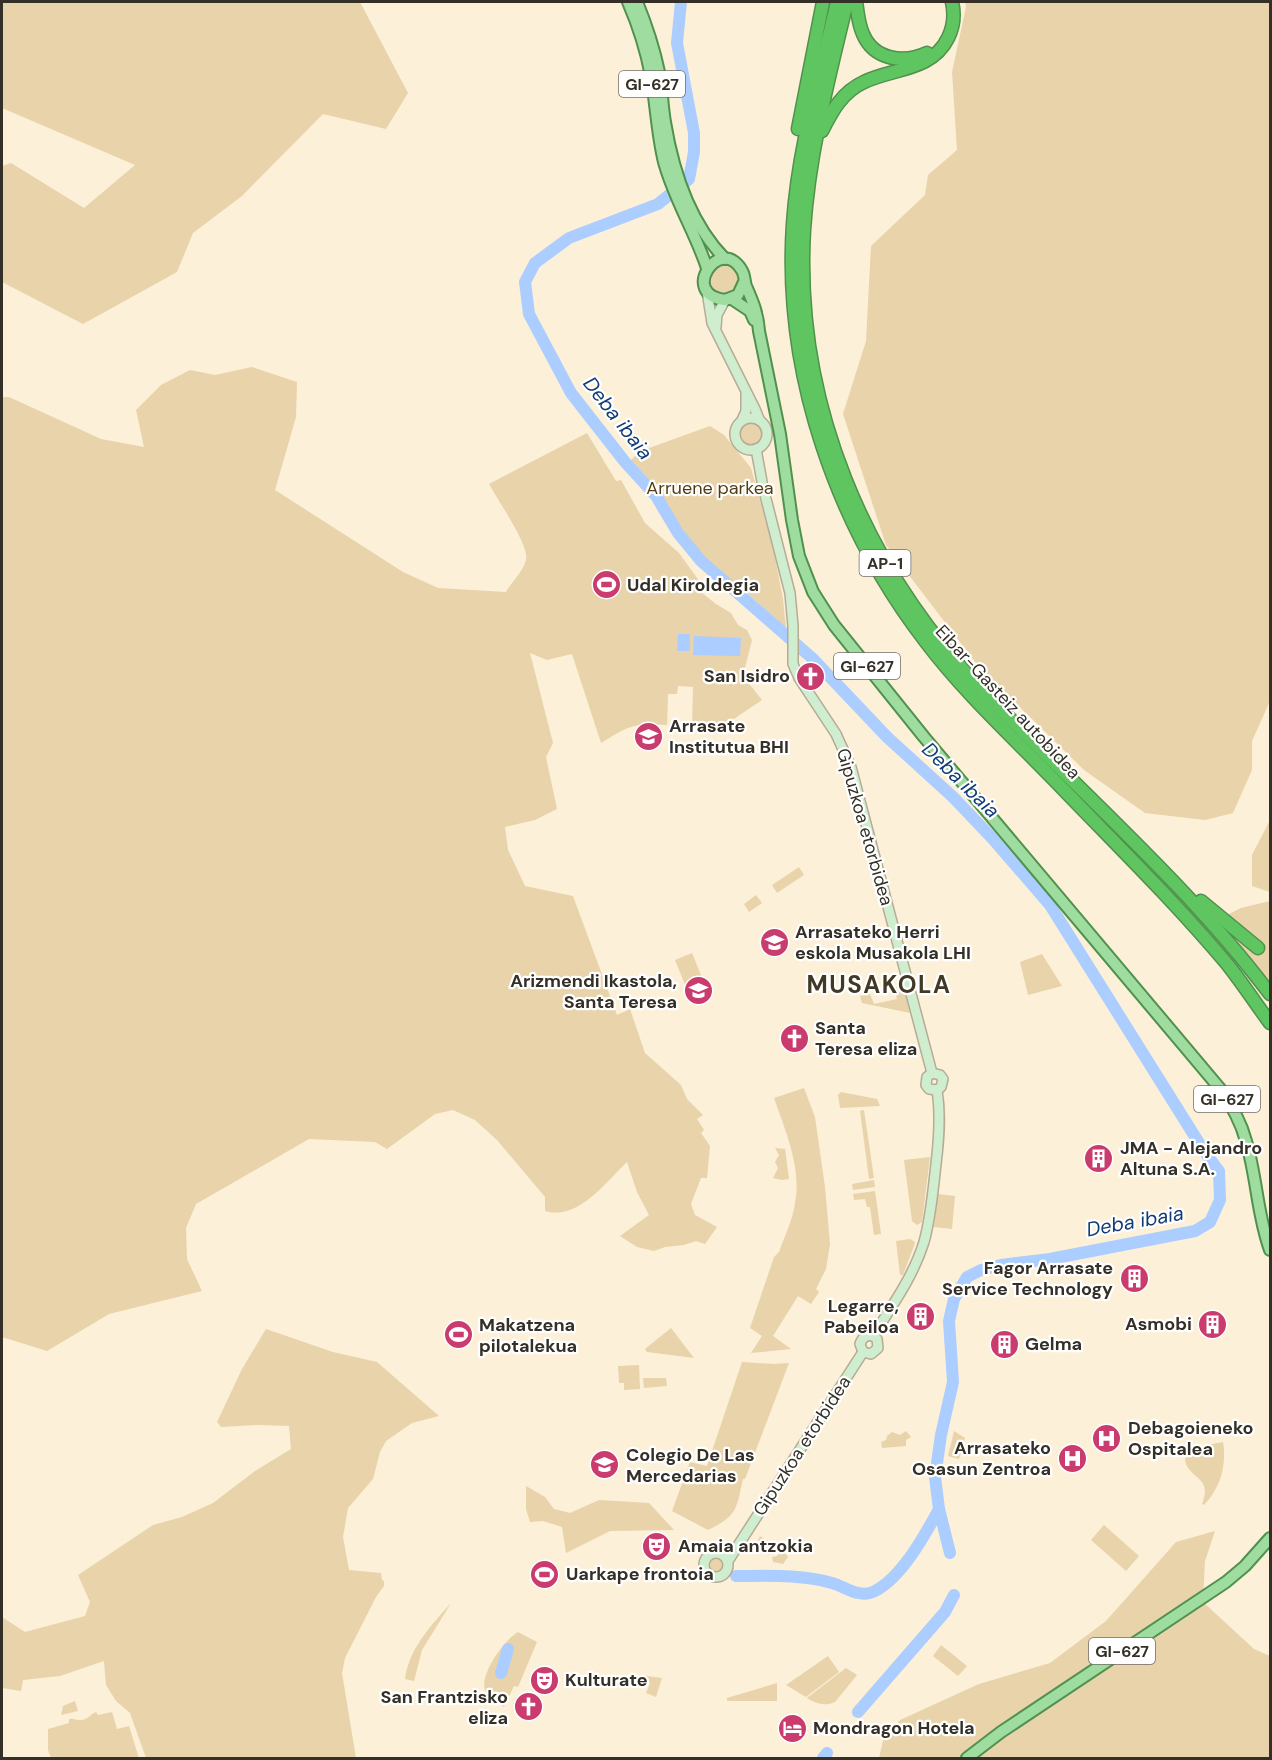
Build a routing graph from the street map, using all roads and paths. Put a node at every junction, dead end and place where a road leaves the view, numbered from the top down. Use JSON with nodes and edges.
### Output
{"nodes":[{"id":1,"x":628,"y":2,"type":"edge"},
{"id":2,"x":637,"y":2,"type":"edge"},
{"id":3,"x":823,"y":2,"type":"edge"},
{"id":4,"x":837,"y":2,"type":"edge"},
{"id":5,"x":848,"y":2,"type":"edge"},
{"id":6,"x":856,"y":2,"type":"edge"},
{"id":7,"x":944,"y":2,"type":"edge"},
{"id":8,"x":952,"y":2,"type":"edge"},
{"id":9,"x":815,"y":146,"type":"junction"},
{"id":10,"x":671,"y":168,"type":"junction"},
{"id":11,"x":683,"y":202,"type":"junction"},
{"id":12,"x":725,"y":259,"type":"junction"},
{"id":13,"x":707,"y":268,"type":"junction"},
{"id":14,"x":792,"y":268,"type":"junction"},
{"id":15,"x":744,"y":282,"type":"junction"},
{"id":16,"x":707,"y":291,"type":"junction"},
{"id":17,"x":728,"y":299,"type":"junction"},
{"id":18,"x":716,"y":329,"type":"junction"},
{"id":19,"x":759,"y":331,"type":"junction"},
{"id":20,"x":746,"y":394,"type":"junction"},
{"id":21,"x":759,"y":419,"type":"junction"},
{"id":22,"x":742,"y":420,"type":"junction"},
{"id":23,"x":756,"y":449,"type":"junction"},
{"id":24,"x":1175,"y":883,"type":"junction"},
{"id":25,"x":1258,"y":948,"type":"dead end"},
{"id":26,"x":1270,"y":994,"type":"edge"},
{"id":27,"x":1270,"y":1023,"type":"edge"},
{"id":28,"x":1270,"y":1250,"type":"edge"},
{"id":29,"x":1270,"y":1538,"type":"edge"},
{"id":30,"x":724,"y":1558,"type":"dead end"},
{"id":31,"x":967,"y":1758,"type":"edge"}],
"edges":[{"from":1,"to":10,"type":"main road","number":"GI-627"},
{"from":2,"to":10,"type":"main road","number":"GI-627"},
{"from":3,"to":14,"type":"highway"},
{"from":4,"to":14,"type":"highway","name":"Eibar-Gasteiz autobidea","number":"AP-1"},
{"from":5,"to":9,"type":"highway","name":"Eibar-Gasteiz autobidea","number":"AP-1"},
{"from":6,"to":7,"type":"highway"},
{"from":8,"to":9,"type":"highway"},
{"from":9,"to":24,"type":"highway","name":"Eibar-Gasteiz autobidea","number":"AP-1"},
{"from":10,"to":11,"type":"main road","number":"GI-627"},
{"from":11,"to":12,"type":"main road","number":"GI-627"},
{"from":11,"to":13,"type":"main road","number":"GI-627"},
{"from":12,"to":13,"type":"main road"},
{"from":12,"to":15,"type":"main road","number":"GI-627"},
{"from":13,"to":16,"type":"main road","number":"GI-627"},
{"from":14,"to":27,"type":"highway","name":"Eibar-Gasteiz autobidea","number":"AP-1"},
{"from":15,"to":17,"type":"main road"},
{"from":15,"to":19,"type":"main road","number":"GI-627"},
{"from":16,"to":17,"type":"main road","number":"GI-627"},
{"from":16,"to":18,"type":"street"},
{"from":17,"to":18,"type":"street"},
{"from":17,"to":19,"type":"main road","number":"GI-627"},
{"from":18,"to":20,"type":"street"},
{"from":19,"to":28,"type":"main road","number":"GI-627"},
{"from":20,"to":21,"type":"street"},
{"from":20,"to":22,"type":"street"},
{"from":21,"to":22,"type":"street"},
{"from":21,"to":23,"type":"street","name":"Gipuzkoa etorbidea"},
{"from":22,"to":23,"type":"street"},
{"from":23,"to":30,"type":"street","name":"Gipuzkoa etorbidea"},
{"from":24,"to":25,"type":"highway"},
{"from":24,"to":26,"type":"highway","name":"Eibar-Gasteiz autobidea","number":"AP-1"},
{"from":29,"to":31,"type":"main road","number":"GI-627"}]}
